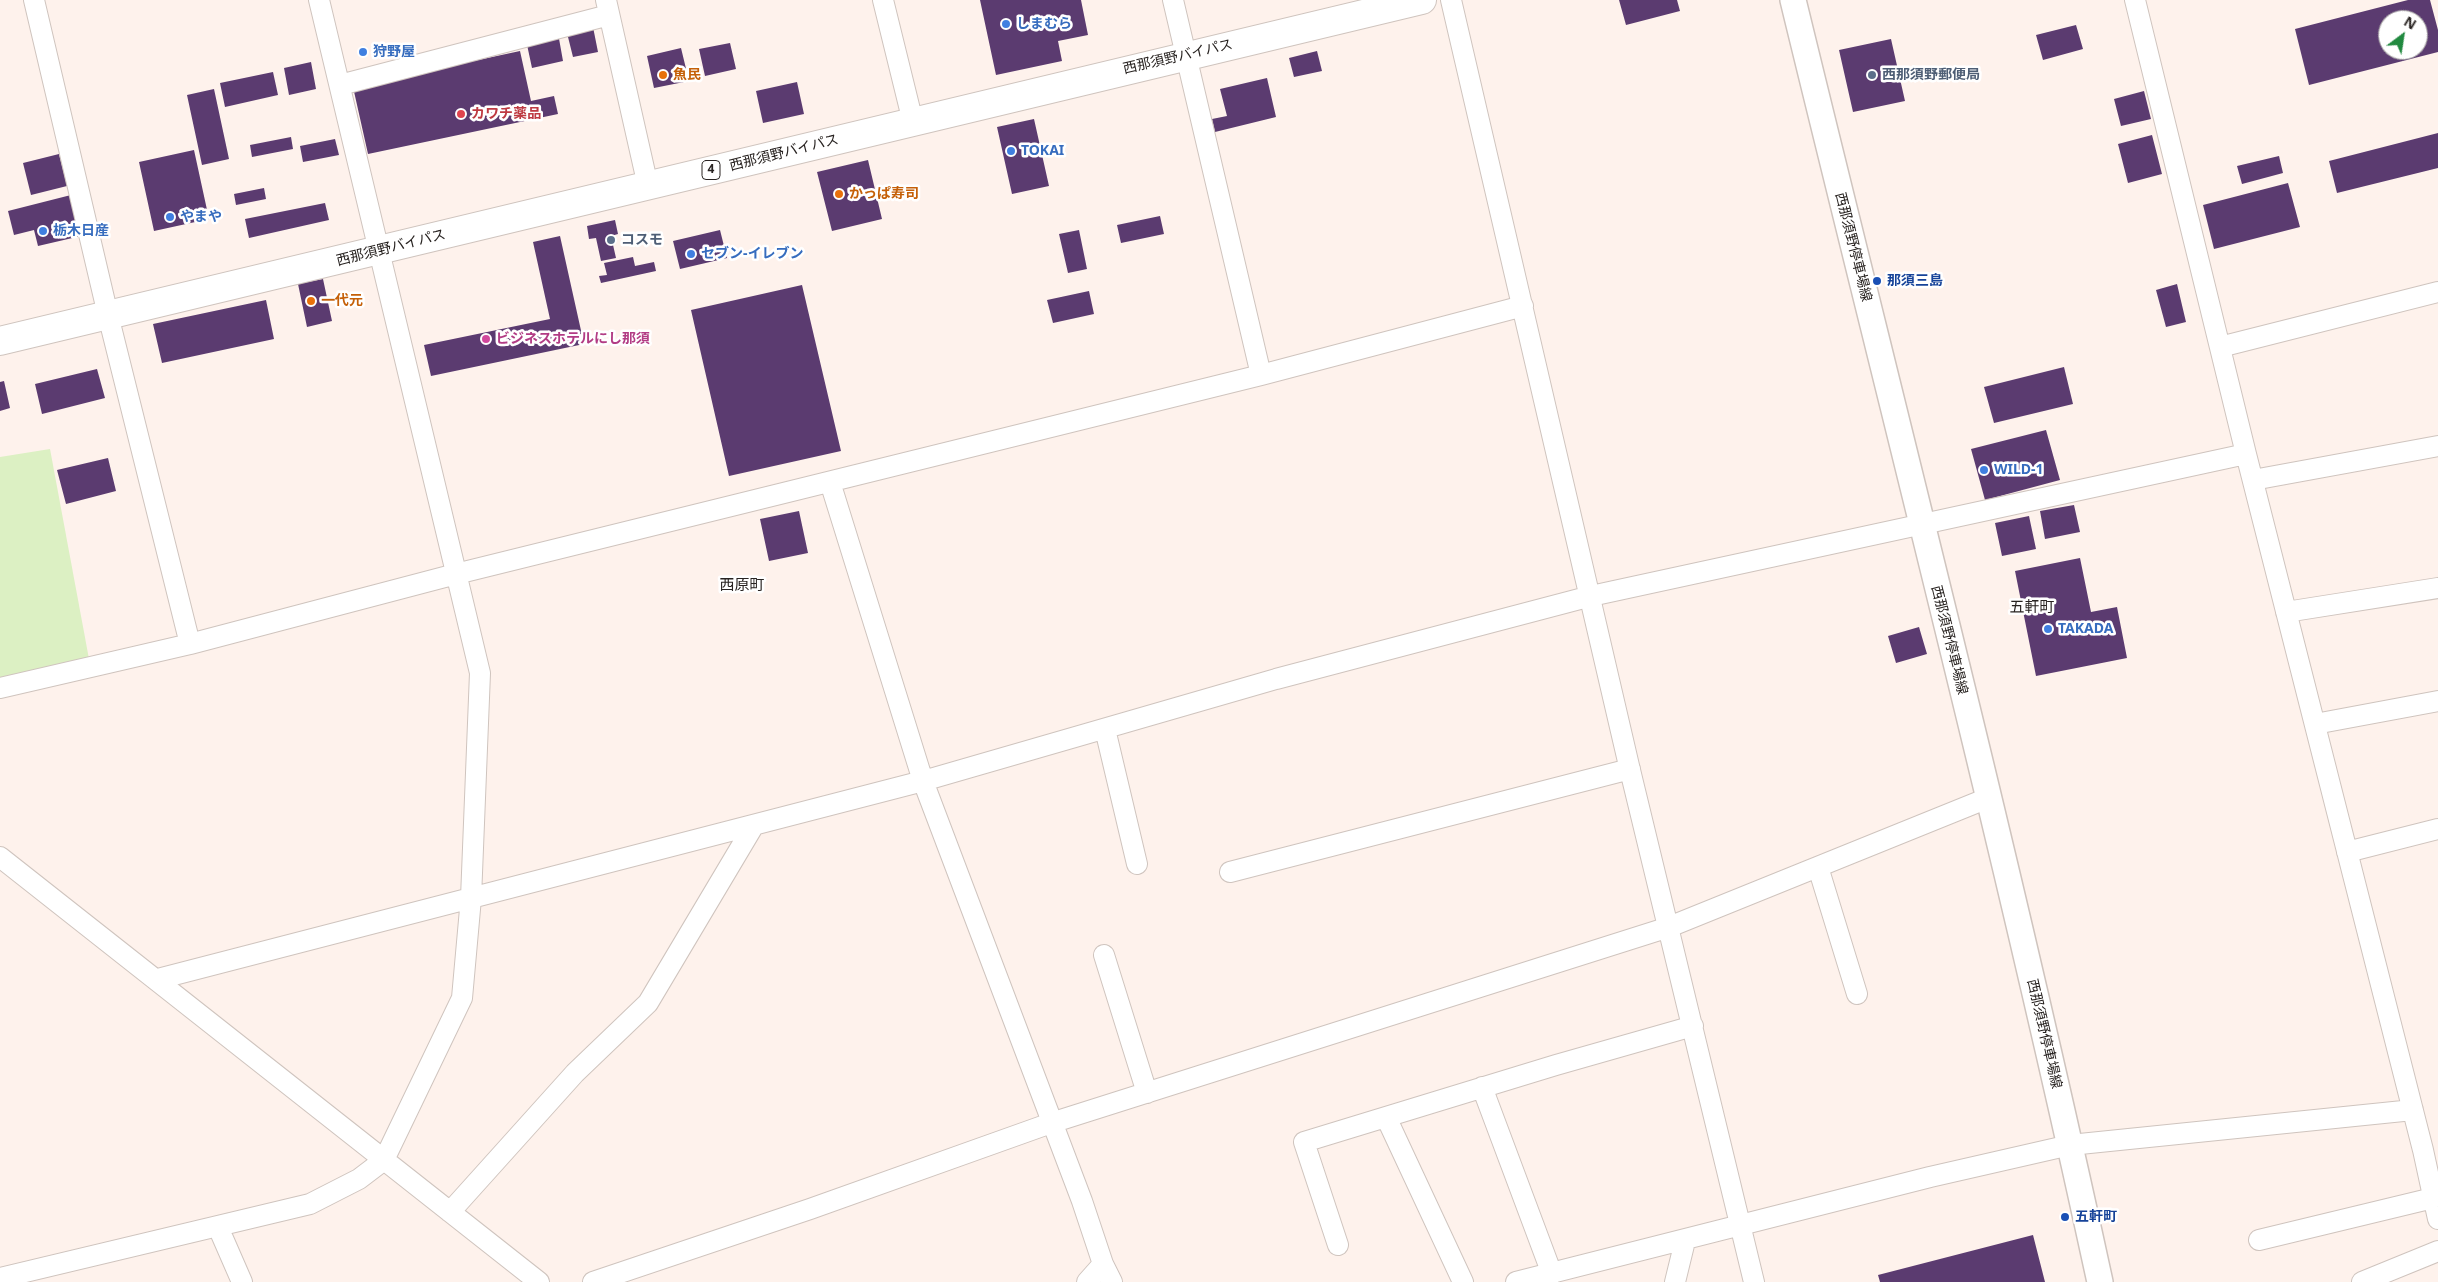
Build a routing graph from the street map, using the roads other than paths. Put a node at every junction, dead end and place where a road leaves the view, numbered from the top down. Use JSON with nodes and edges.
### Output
{"nodes":[{"id":1,"x":34,"y":0,"type":"edge"},
{"id":2,"x":319,"y":0,"type":"edge"},
{"id":3,"x":883,"y":0,"type":"edge"},
{"id":4,"x":1172,"y":0,"type":"edge"},
{"id":5,"x":1422,"y":0,"type":"edge"},
{"id":6,"x":1451,"y":0,"type":"edge"},
{"id":7,"x":1793,"y":0,"type":"edge"},
{"id":8,"x":2135,"y":0,"type":"edge"},
{"id":9,"x":607,"y":7,"type":"edge"},
{"id":10,"x":1186,"y":55,"type":"junction"},
{"id":11,"x":340,"y":85,"type":"junction"},
{"id":12,"x":913,"y":122,"type":"junction"},
{"id":13,"x":648,"y":186,"type":"junction"},
{"id":14,"x":381,"y":251,"type":"junction"},
{"id":15,"x":2438,"y":292,"type":"edge"},
{"id":16,"x":1522,"y":306,"type":"junction"},
{"id":17,"x":108,"y":315,"type":"junction"},
{"id":18,"x":0,"y":341,"type":"edge"},
{"id":19,"x":2220,"y":347,"type":"junction"},
{"id":20,"x":1261,"y":375,"type":"junction"},
{"id":21,"x":2438,"y":446,"type":"edge"},
{"id":22,"x":2246,"y":454,"type":"junction"},
{"id":23,"x":2253,"y":480,"type":"junction"},
{"id":24,"x":830,"y":482,"type":"junction"},
{"id":25,"x":1921,"y":524,"type":"junction"},
{"id":26,"x":456,"y":574,"type":"junction"},
{"id":27,"x":2438,"y":588,"type":"edge"},
{"id":28,"x":1590,"y":596,"type":"junction"},
{"id":29,"x":2286,"y":612,"type":"junction"},
{"id":30,"x":190,"y":644,"type":"junction"},
{"id":31,"x":0,"y":688,"type":"edge"},
{"id":32,"x":2438,"y":702,"type":"edge"},
{"id":33,"x":2314,"y":724,"type":"junction"},
{"id":34,"x":1105,"y":728,"type":"junction"},
{"id":35,"x":1630,"y":769,"type":"junction"},
{"id":36,"x":923,"y":781,"type":"junction"},
{"id":37,"x":1988,"y":798,"type":"junction"},
{"id":38,"x":754,"y":825,"type":"junction"},
{"id":39,"x":2438,"y":829,"type":"edge"},
{"id":40,"x":2347,"y":852,"type":"junction"},
{"id":41,"x":0,"y":857,"type":"edge"},
{"id":42,"x":1137,"y":864,"type":"dead end"},
{"id":43,"x":1818,"y":867,"type":"junction"},
{"id":44,"x":1230,"y":872,"type":"dead end"},
{"id":45,"x":471,"y":898,"type":"junction"},
{"id":46,"x":1669,"y":927,"type":"junction"},
{"id":47,"x":1104,"y":955,"type":"dead end"},
{"id":48,"x":158,"y":979,"type":"junction"},
{"id":49,"x":1857,"y":994,"type":"dead end"},
{"id":50,"x":1693,"y":1026,"type":"junction"},
{"id":51,"x":1482,"y":1087,"type":"junction"},
{"id":52,"x":1147,"y":1093,"type":"junction"},
{"id":53,"x":2413,"y":1110,"type":"junction"},
{"id":54,"x":1386,"y":1117,"type":"junction"},
{"id":55,"x":1051,"y":1123,"type":"junction"},
{"id":56,"x":2070,"y":1145,"type":"junction"},
{"id":57,"x":2430,"y":1149,"type":"edge"},
{"id":58,"x":384,"y":1160,"type":"junction"},
{"id":59,"x":2433,"y":1198,"type":"junction"},
{"id":60,"x":450,"y":1212,"type":"junction"},
{"id":61,"x":2438,"y":1219,"type":"edge"},
{"id":62,"x":1740,"y":1225,"type":"junction"},
{"id":63,"x":218,"y":1227,"type":"junction"},
{"id":64,"x":2259,"y":1240,"type":"dead end"},
{"id":65,"x":1684,"y":1241,"type":"junction"},
{"id":66,"x":1338,"y":1245,"type":"dead end"},
{"id":67,"x":2438,"y":1252,"type":"edge"},
{"id":68,"x":1103,"y":1264,"type":"junction"},
{"id":69,"x":1552,"y":1274,"type":"junction"},
{"id":70,"x":0,"y":1278,"type":"edge"},
{"id":71,"x":242,"y":1282,"type":"edge"},
{"id":72,"x":539,"y":1282,"type":"edge"},
{"id":73,"x":593,"y":1282,"type":"edge"},
{"id":74,"x":1087,"y":1282,"type":"edge"},
{"id":75,"x":1112,"y":1282,"type":"edge"},
{"id":76,"x":1463,"y":1282,"type":"edge"},
{"id":77,"x":1516,"y":1282,"type":"edge"},
{"id":78,"x":1675,"y":1282,"type":"edge"},
{"id":79,"x":1754,"y":1282,"type":"edge"},
{"id":80,"x":2100,"y":1282,"type":"edge"},
{"id":81,"x":2362,"y":1282,"type":"edge"}],
"edges":[{"from":1,"to":17,"type":"street"},
{"from":2,"to":11,"type":"street"},
{"from":3,"to":12,"type":"street"},
{"from":4,"to":10,"type":"street"},
{"from":5,"to":10,"type":"highway","name":"西那須野バイパス","number":"4"},
{"from":6,"to":16,"type":"street"},
{"from":7,"to":25,"type":"main road","name":"西那須野停車場線"},
{"from":8,"to":19,"type":"street"},
{"from":9,"to":11,"type":"street"},
{"from":9,"to":13,"type":"street"},
{"from":10,"to":12,"type":"highway","name":"西那須野バイパス","number":"4"},
{"from":10,"to":20,"type":"street"},
{"from":11,"to":14,"type":"street"},
{"from":12,"to":13,"type":"highway","name":"西那須野バイパス","number":"4"},
{"from":13,"to":14,"type":"highway","name":"西那須野バイパス","number":"4"},
{"from":14,"to":17,"type":"highway","name":"西那須野バイパス","number":"4"},
{"from":14,"to":26,"type":"street"},
{"from":15,"to":19,"type":"street"},
{"from":16,"to":20,"type":"street"},
{"from":16,"to":28,"type":"street"},
{"from":17,"to":18,"type":"highway","name":"西那須野バイパス","number":"4"},
{"from":17,"to":30,"type":"street"},
{"from":19,"to":22,"type":"street"},
{"from":20,"to":24,"type":"street"},
{"from":21,"to":23,"type":"street"},
{"from":22,"to":23,"type":"street"},
{"from":22,"to":25,"type":"street"},
{"from":23,"to":29,"type":"street"},
{"from":24,"to":26,"type":"street"},
{"from":24,"to":36,"type":"street"},
{"from":25,"to":28,"type":"street"},
{"from":25,"to":37,"type":"main road","name":"西那須野停車場線"},
{"from":26,"to":30,"type":"street"},
{"from":26,"to":45,"type":"street"},
{"from":27,"to":29,"type":"street"},
{"from":28,"to":34,"type":"street"},
{"from":28,"to":35,"type":"street"},
{"from":29,"to":33,"type":"street"},
{"from":30,"to":31,"type":"street"},
{"from":32,"to":33,"type":"street"},
{"from":33,"to":40,"type":"street"},
{"from":34,"to":36,"type":"street"},
{"from":34,"to":42,"type":"street"},
{"from":35,"to":44,"type":"street"},
{"from":35,"to":46,"type":"street"},
{"from":36,"to":38,"type":"street"},
{"from":36,"to":55,"type":"street"},
{"from":37,"to":43,"type":"street"},
{"from":37,"to":56,"type":"main road","name":"西那須野停車場線"},
{"from":38,"to":45,"type":"street"},
{"from":38,"to":60,"type":"street"},
{"from":39,"to":40,"type":"street"},
{"from":40,"to":53,"type":"street"},
{"from":41,"to":48,"type":"street"},
{"from":43,"to":46,"type":"street"},
{"from":43,"to":49,"type":"street"},
{"from":45,"to":48,"type":"street"},
{"from":45,"to":58,"type":"street"},
{"from":46,"to":50,"type":"street"},
{"from":46,"to":52,"type":"street"},
{"from":47,"to":52,"type":"street"},
{"from":48,"to":58,"type":"street"},
{"from":50,"to":51,"type":"street"},
{"from":50,"to":62,"type":"street"},
{"from":51,"to":54,"type":"street"},
{"from":51,"to":69,"type":"street"},
{"from":52,"to":55,"type":"street"},
{"from":53,"to":56,"type":"street"},
{"from":53,"to":57,"type":"street"},
{"from":54,"to":66,"type":"street"},
{"from":54,"to":76,"type":"street"},
{"from":55,"to":68,"type":"street"},
{"from":55,"to":73,"type":"street"},
{"from":56,"to":62,"type":"street"},
{"from":56,"to":80,"type":"main road","name":"西那須野停車場線"},
{"from":57,"to":59,"type":"street"},
{"from":58,"to":60,"type":"street"},
{"from":58,"to":63,"type":"street"},
{"from":59,"to":61,"type":"street"},
{"from":59,"to":64,"type":"street"},
{"from":60,"to":72,"type":"street"},
{"from":62,"to":65,"type":"street"},
{"from":62,"to":79,"type":"street"},
{"from":63,"to":70,"type":"street"},
{"from":63,"to":71,"type":"street"},
{"from":65,"to":69,"type":"street"},
{"from":65,"to":78,"type":"street"},
{"from":67,"to":81,"type":"street"},
{"from":68,"to":74,"type":"street"},
{"from":68,"to":75,"type":"street"},
{"from":69,"to":77,"type":"street"}]}
